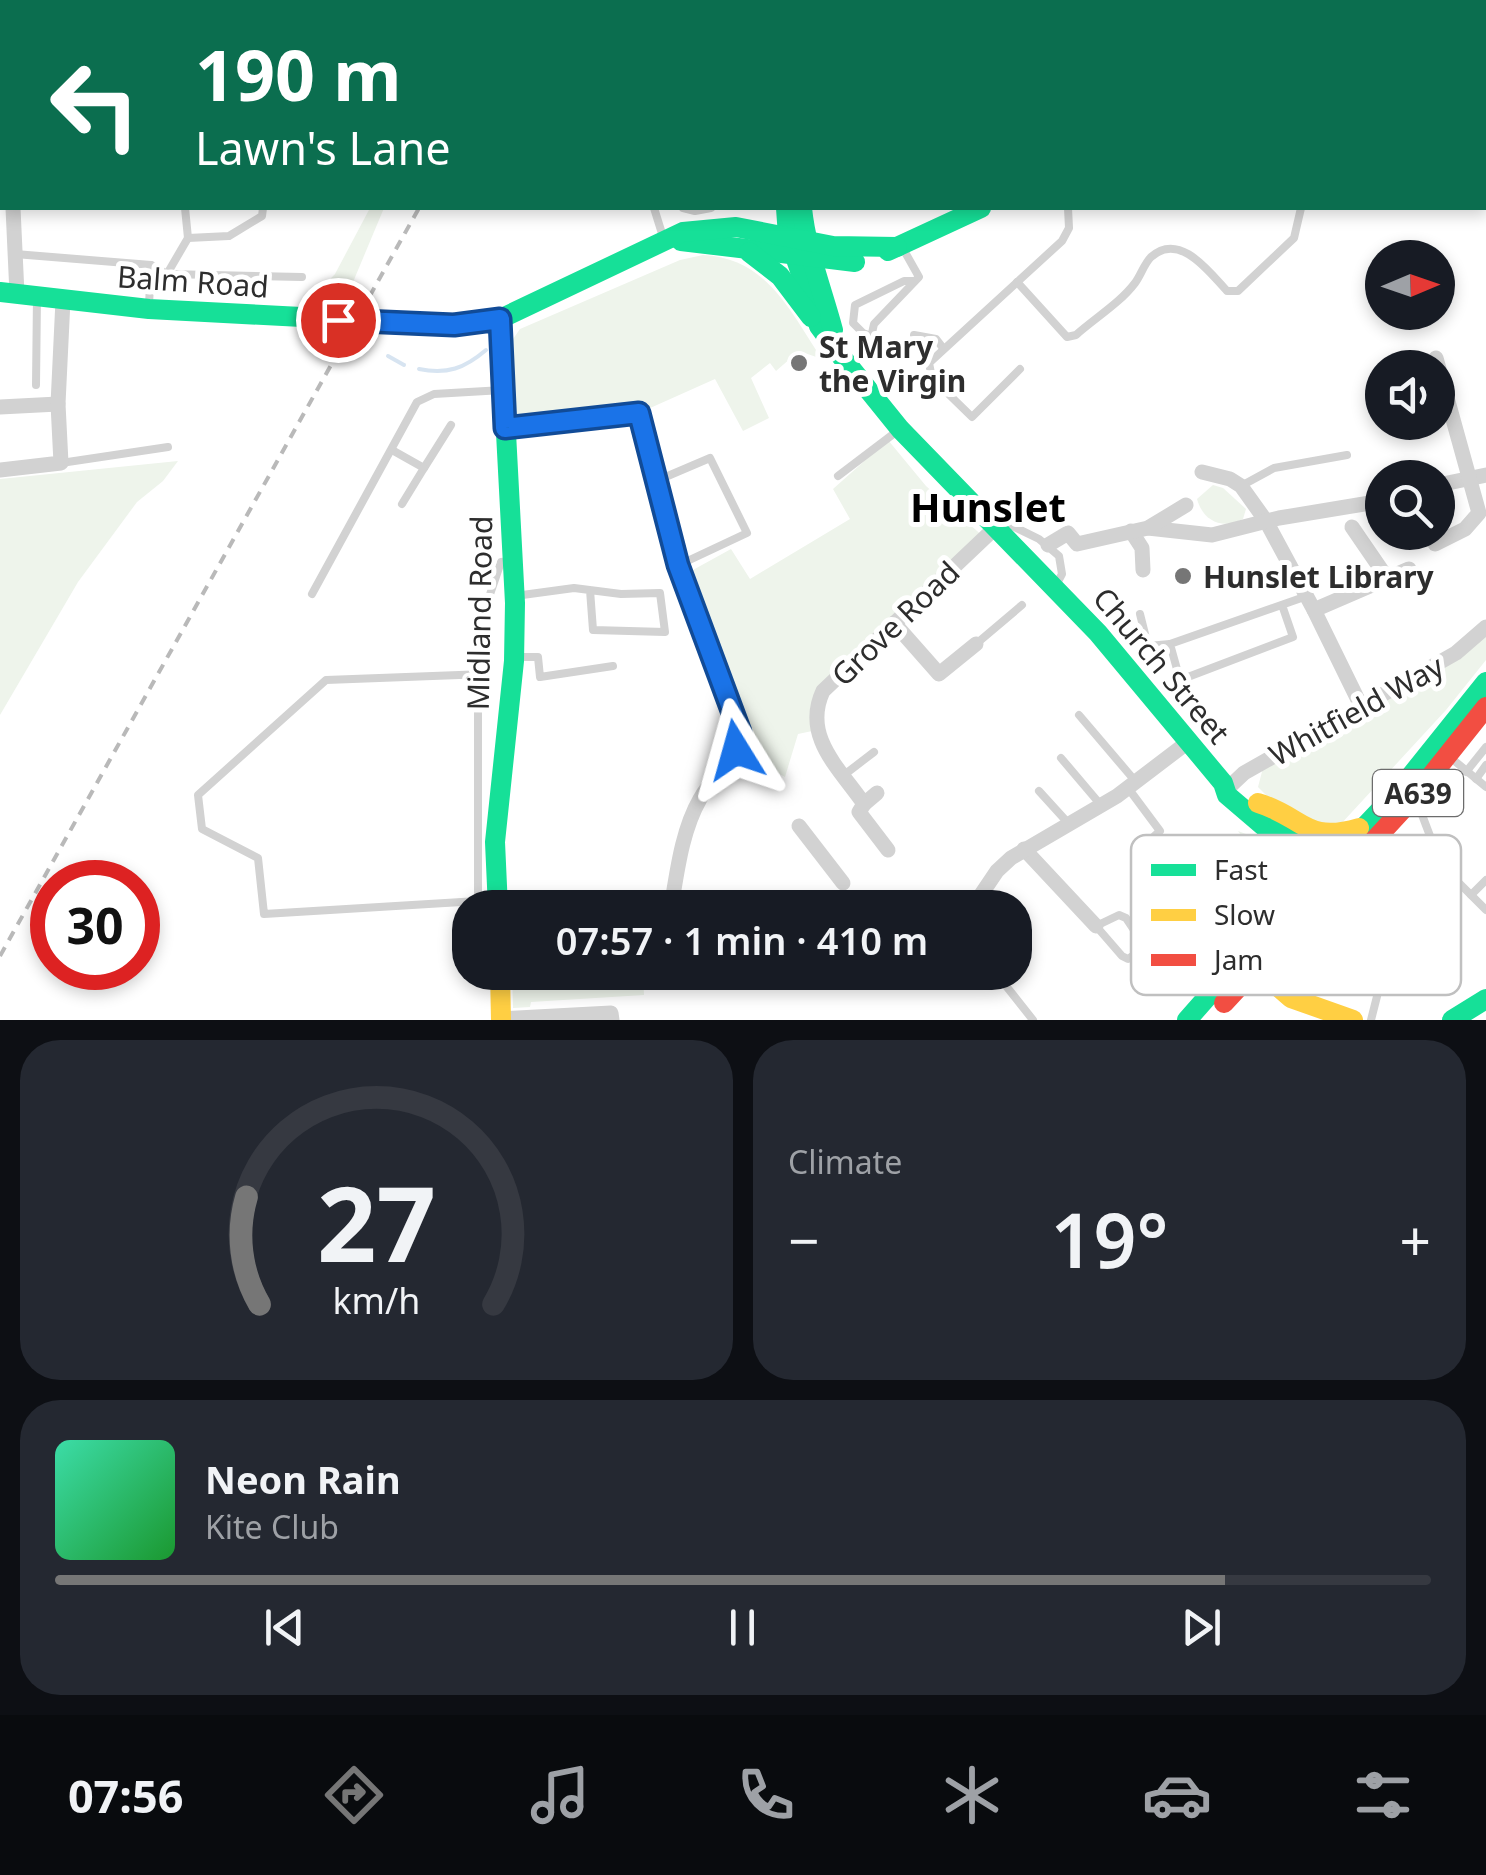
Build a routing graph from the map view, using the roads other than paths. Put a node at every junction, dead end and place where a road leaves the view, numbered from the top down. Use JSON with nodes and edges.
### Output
{"nodes":[{"id":1,"x":13,"y":210,"type":"edge"},
{"id":2,"x":185,"y":210,"type":"edge"},
{"id":3,"x":262,"y":210,"type":"edge"},
{"id":4,"x":655,"y":210,"type":"edge"},
{"id":5,"x":782,"y":210,"type":"edge"},
{"id":6,"x":786,"y":210,"type":"edge"},
{"id":7,"x":802,"y":210,"type":"edge"},
{"id":8,"x":977,"y":210,"type":"edge"},
{"id":9,"x":1068,"y":210,"type":"edge"},
{"id":10,"x":1300,"y":210,"type":"edge"},
{"id":11,"x":738,"y":237,"type":"junction"},
{"id":12,"x":188,"y":238,"type":"junction"},
{"id":13,"x":664,"y":240,"type":"junction"},
{"id":14,"x":899,"y":246,"type":"junction"},
{"id":15,"x":801,"y":248,"type":"junction"},
{"id":16,"x":15,"y":254,"type":"junction"},
{"id":17,"x":854,"y":262,"type":"junction"},
{"id":18,"x":151,"y":265,"type":"junction"},
{"id":19,"x":168,"y":274,"type":"junction"},
{"id":20,"x":302,"y":277,"type":"dead end"},
{"id":21,"x":914,"y":281,"type":"junction"},
{"id":22,"x":1017,"y":282,"type":"junction"},
{"id":23,"x":18,"y":294,"type":"edge"},
{"id":24,"x":63,"y":300,"type":"junction"},
{"id":25,"x":826,"y":300,"type":"junction"},
{"id":26,"x":149,"y":309,"type":"junction"},
{"id":27,"x":500,"y":319,"type":"junction"},
{"id":28,"x":820,"y":326,"type":"junction"},
{"id":29,"x":914,"y":336,"type":"dead end"},
{"id":30,"x":874,"y":337,"type":"junction"},
{"id":31,"x":884,"y":348,"type":"dead end"},
{"id":32,"x":943,"y":348,"type":"junction"},
{"id":33,"x":846,"y":360,"type":"junction"},
{"id":34,"x":1020,"y":369,"type":"dead end"},
{"id":35,"x":36,"y":385,"type":"dead end"},
{"id":36,"x":503,"y":390,"type":"junction"},
{"id":37,"x":58,"y":404,"type":"junction"},
{"id":38,"x":0,"y":406,"type":"edge"},
{"id":39,"x":1455,"y":417,"type":"edge"},
{"id":40,"x":450,"y":425,"type":"dead end"},
{"id":41,"x":505,"y":428,"type":"junction"},
{"id":42,"x":900,"y":429,"type":"junction"},
{"id":43,"x":168,"y":447,"type":"dead end"},
{"id":44,"x":392,"y":450,"type":"junction"},
{"id":45,"x":1347,"y":456,"type":"dead end"},
{"id":46,"x":61,"y":463,"type":"junction"},
{"id":47,"x":424,"y":468,"type":"junction"},
{"id":48,"x":0,"y":470,"type":"edge"},
{"id":49,"x":1202,"y":472,"type":"dead end"},
{"id":50,"x":838,"y":476,"type":"dead end"},
{"id":51,"x":1479,"y":476,"type":"edge"},
{"id":52,"x":656,"y":480,"type":"junction"},
{"id":53,"x":1241,"y":486,"type":"junction"},
{"id":54,"x":402,"y":504,"type":"dead end"},
{"id":55,"x":1365,"y":504,"type":"edge"},
{"id":56,"x":1186,"y":505,"type":"dead end"},
{"id":57,"x":976,"y":508,"type":"junction"},
{"id":58,"x":1266,"y":521,"type":"junction"},
{"id":59,"x":1352,"y":527,"type":"dead end"},
{"id":60,"x":996,"y":528,"type":"junction"},
{"id":61,"x":1140,"y":530,"type":"junction"},
{"id":62,"x":1455,"y":534,"type":"edge"},
{"id":63,"x":1048,"y":545,"type":"junction"},
{"id":64,"x":513,"y":561,"type":"junction"},
{"id":65,"x":678,"y":565,"type":"junction"},
{"id":66,"x":1409,"y":569,"type":"dead end"},
{"id":67,"x":1143,"y":570,"type":"dead end"},
{"id":68,"x":1387,"y":578,"type":"junction"},
{"id":69,"x":1054,"y":587,"type":"junction"},
{"id":70,"x":590,"y":590,"type":"junction"},
{"id":71,"x":312,"y":594,"type":"dead end"},
{"id":72,"x":515,"y":596,"type":"junction"},
{"id":73,"x":1311,"y":603,"type":"junction"},
{"id":74,"x":1282,"y":605,"type":"junction"},
{"id":75,"x":1022,"y":606,"type":"dead end"},
{"id":76,"x":1140,"y":614,"type":"dead end"},
{"id":77,"x":894,"y":623,"type":"junction"},
{"id":78,"x":1486,"y":628,"type":"edge"},
{"id":79,"x":976,"y":644,"type":"joint"},
{"id":80,"x":1170,"y":644,"type":"junction"},
{"id":81,"x":514,"y":658,"type":"junction"},
{"id":82,"x":613,"y":666,"type":"dead end"},
{"id":83,"x":486,"y":674,"type":"junction"},
{"id":84,"x":1486,"y":682,"type":"edge"},
{"id":85,"x":1362,"y":708,"type":"junction"},
{"id":86,"x":1080,"y":715,"type":"dead end"},
{"id":87,"x":1475,"y":718,"type":"edge"},
{"id":88,"x":1188,"y":742,"type":"junction"},
{"id":89,"x":1486,"y":747,"type":"edge"},
{"id":90,"x":1441,"y":751,"type":"junction"},
{"id":91,"x":874,"y":752,"type":"dead end"},
{"id":92,"x":1061,"y":758,"type":"dead end"},
{"id":93,"x":1486,"y":765,"type":"edge"},
{"id":94,"x":1466,"y":772,"type":"junction"},
{"id":95,"x":844,"y":775,"type":"junction"},
{"id":96,"x":1476,"y":779,"type":"junction"},
{"id":97,"x":1132,"y":785,"type":"junction"},
{"id":98,"x":1226,"y":786,"type":"junction"},
{"id":99,"x":1486,"y":787,"type":"edge"},
{"id":100,"x":1039,"y":791,"type":"dead end"},
{"id":101,"x":1414,"y":796,"type":"junction"},
{"id":102,"x":1258,"y":803,"type":"junction"},
{"id":103,"x":1102,"y":805,"type":"junction"},
{"id":104,"x":1069,"y":824,"type":"junction"},
{"id":105,"x":799,"y":826,"type":"dead end"},
{"id":106,"x":1361,"y":828,"type":"junction"},
{"id":107,"x":1154,"y":835,"type":"edge"},
{"id":108,"x":1280,"y":835,"type":"edge"},
{"id":109,"x":1291,"y":835,"type":"edge"},
{"id":110,"x":1317,"y":835,"type":"edge"},
{"id":111,"x":1338,"y":835,"type":"edge"},
{"id":112,"x":1357,"y":835,"type":"edge"},
{"id":113,"x":1373,"y":835,"type":"edge"},
{"id":114,"x":1430,"y":835,"type":"edge"},
{"id":115,"x":1024,"y":849,"type":"junction"},
{"id":116,"x":888,"y":850,"type":"dead end"},
{"id":117,"x":1486,"y":880,"type":"edge"},
{"id":118,"x":844,"y":883,"type":"dead end"},
{"id":119,"x":1461,"y":885,"type":"edge"},
{"id":120,"x":490,"y":890,"type":"edge"},
{"id":121,"x":492,"y":890,"type":"edge"},
{"id":122,"x":674,"y":890,"type":"edge"},
{"id":123,"x":984,"y":890,"type":"edge"},
{"id":124,"x":1471,"y":895,"type":"junction"},
{"id":125,"x":452,"y":906,"type":"edge"},
{"id":126,"x":1486,"y":910,"type":"edge"},
{"id":127,"x":1096,"y":926,"type":"junction"},
{"id":128,"x":1131,"y":926,"type":"edge"},
{"id":129,"x":1131,"y":957,"type":"edge"},
{"id":130,"x":501,"y":990,"type":"edge"},
{"id":131,"x":1009,"y":990,"type":"edge"},
{"id":132,"x":1215,"y":995,"type":"edge"},
{"id":133,"x":1226,"y":995,"type":"edge"},
{"id":134,"x":1288,"y":995,"type":"edge"},
{"id":135,"x":1377,"y":995,"type":"edge"},
{"id":136,"x":1486,"y":999,"type":"edge"},
{"id":137,"x":502,"y":1020,"type":"edge"},
{"id":138,"x":612,"y":1020,"type":"edge"},
{"id":139,"x":1032,"y":1020,"type":"edge"},
{"id":140,"x":1187,"y":1020,"type":"edge"},
{"id":141,"x":1207,"y":1020,"type":"edge"},
{"id":142,"x":1353,"y":1020,"type":"edge"},
{"id":143,"x":1371,"y":1020,"type":"edge"},
{"id":144,"x":1452,"y":1020,"type":"edge"}],
"edges":[{"from":1,"to":16,"type":"street"},
{"from":2,"to":12,"type":"lane"},
{"from":3,"to":12,"type":"lane"},
{"from":4,"to":13,"type":"lane"},
{"from":5,"to":11,"type":"street"},
{"from":6,"to":15,"type":"street","name":"Church Street"},
{"from":7,"to":15,"type":"street","name":"Church Street"},
{"from":8,"to":14,"type":"street"},
{"from":9,"to":22,"type":"lane"},
{"from":10,"to":22,"type":"lane"},
{"from":11,"to":13,"type":"street"},
{"from":11,"to":15,"type":"street"},
{"from":11,"to":28,"type":"street"},
{"from":12,"to":19,"type":"lane"},
{"from":13,"to":27,"type":"street","name":"Balm Road"},
{"from":14,"to":15,"type":"street"},
{"from":14,"to":17,"type":"street"},
{"from":14,"to":21,"type":"lane"},
{"from":15,"to":17,"type":"street"},
{"from":15,"to":25,"type":"street","name":"Church Street"},
{"from":15,"to":28,"type":"street","name":"Church Street"},
{"from":16,"to":18,"type":"lane"},
{"from":16,"to":23,"type":"street"},
{"from":17,"to":25,"type":"street"},
{"from":18,"to":19,"type":"lane"},
{"from":18,"to":26,"type":"lane"},
{"from":19,"to":20,"type":"lane"},
{"from":21,"to":30,"type":"lane"},
{"from":21,"to":30,"type":"lane"},
{"from":22,"to":32,"type":"lane"},
{"from":23,"to":24,"type":"street","name":"Balm Road"},
{"from":23,"to":35,"type":"lane"},
{"from":24,"to":26,"type":"street","name":"Balm Road"},
{"from":24,"to":37,"type":"street"},
{"from":25,"to":33,"type":"street","name":"Church Street"},
{"from":26,"to":27,"type":"street","name":"Balm Road"},
{"from":27,"to":36,"type":"street","name":"Midland Road"},
{"from":28,"to":33,"type":"street","name":"Church Street"},
{"from":29,"to":32,"type":"lane"},
{"from":30,"to":31,"type":"lane"},
{"from":32,"to":34,"type":"lane"},
{"from":33,"to":42,"type":"street","name":"Church Street"},
{"from":36,"to":41,"type":"street","name":"Midland Road"},
{"from":36,"to":44,"type":"lane"},
{"from":37,"to":38,"type":"street"},
{"from":37,"to":46,"type":"street"},
{"from":39,"to":51,"type":"street"},
{"from":40,"to":47,"type":"lane"},
{"from":41,"to":52,"type":"street"},
{"from":41,"to":64,"type":"street","name":"Midland Road"},
{"from":42,"to":50,"type":"lane"},
{"from":42,"to":57,"type":"street","name":"Church Street"},
{"from":43,"to":46,"type":"lane"},
{"from":44,"to":47,"type":"lane"},
{"from":44,"to":71,"type":"lane"},
{"from":45,"to":53,"type":"lane"},
{"from":46,"to":48,"type":"street"},
{"from":47,"to":54,"type":"lane"},
{"from":49,"to":53,"type":"street"},
{"from":51,"to":62,"type":"street"},
{"from":52,"to":65,"type":"street"},
{"from":52,"to":65,"type":"lane"},
{"from":53,"to":58,"type":"street"},
{"from":55,"to":58,"type":"street"},
{"from":56,"to":61,"type":"street"},
{"from":57,"to":60,"type":"street","name":"Church Street"},
{"from":57,"to":63,"type":"lane","name":"Church Street"},
{"from":58,"to":61,"type":"street"},
{"from":58,"to":73,"type":"street"},
{"from":59,"to":68,"type":"street"},
{"from":60,"to":69,"type":"street","name":"Church Street"},
{"from":60,"to":77,"type":"street","name":"Grove Road"},
{"from":61,"to":63,"type":"street"},
{"from":61,"to":67,"type":"street"},
{"from":63,"to":69,"type":"lane","name":"Church Street"},
{"from":64,"to":72,"type":"street","name":"Midland Road"},
{"from":64,"to":83,"type":"lane"},
{"from":65,"to":122,"type":"street"},
{"from":66,"to":68,"type":"street"},
{"from":68,"to":73,"type":"street"},
{"from":69,"to":88,"type":"street","name":"Church Street"},
{"from":70,"to":70,"type":"lane"},
{"from":70,"to":72,"type":"lane"},
{"from":72,"to":81,"type":"street","name":"Midland Road"},
{"from":73,"to":74,"type":"lane"},
{"from":73,"to":85,"type":"street"},
{"from":74,"to":80,"type":"lane"},
{"from":74,"to":80,"type":"lane"},
{"from":75,"to":79,"type":"lane"},
{"from":76,"to":80,"type":"lane"},
{"from":77,"to":79,"type":"street"},
{"from":77,"to":95,"type":"street","name":"Grove Road"},
{"from":78,"to":85,"type":"street","name":"Whitfield Way"},
{"from":81,"to":82,"type":"lane"},
{"from":81,"to":121,"type":"street","name":"Midland Road"},
{"from":83,"to":120,"type":"lane"},
{"from":83,"to":125,"type":"lane"},
{"from":84,"to":87,"type":"street","number":"A639"},
{"from":85,"to":98,"type":"street","name":"Whitfield Way"},
{"from":86,"to":97,"type":"lane"},
{"from":87,"to":90,"type":"street","number":"A639"},
{"from":88,"to":97,"type":"street"},
{"from":88,"to":98,"type":"street","name":"Church Street"},
{"from":89,"to":94,"type":"lane"},
{"from":90,"to":94,"type":"lane"},
{"from":90,"to":101,"type":"street","number":"A639"},
{"from":90,"to":106,"type":"street","number":"A639"},
{"from":91,"to":95,"type":"lane"},
{"from":92,"to":103,"type":"lane"},
{"from":93,"to":96,"type":"lane"},
{"from":94,"to":96,"type":"lane"},
{"from":95,"to":116,"type":"street"},
{"from":96,"to":99,"type":"lane"},
{"from":97,"to":103,"type":"street"},
{"from":97,"to":107,"type":"lane"},
{"from":98,"to":102,"type":"street","name":"Church Street"},
{"from":98,"to":108,"type":"street","name":"Church Street"},
{"from":100,"to":104,"type":"lane"},
{"from":101,"to":113,"type":"street","number":"A639"},
{"from":101,"to":114,"type":"lane"},
{"from":102,"to":109,"type":"street","name":"Church Street"},
{"from":102,"to":110,"type":"street"},
{"from":103,"to":104,"type":"street"},
{"from":104,"to":115,"type":"street"},
{"from":105,"to":118,"type":"street"},
{"from":106,"to":111,"type":"street"},
{"from":106,"to":112,"type":"street","number":"A639"},
{"from":115,"to":123,"type":"street"},
{"from":115,"to":127,"type":"street"},
{"from":117,"to":124,"type":"lane"},
{"from":119,"to":124,"type":"lane"},
{"from":124,"to":126,"type":"lane"},
{"from":127,"to":128,"type":"lane"},
{"from":127,"to":129,"type":"lane"},
{"from":130,"to":137,"type":"street"},
{"from":131,"to":139,"type":"lane"},
{"from":132,"to":140,"type":"street","number":"A639"},
{"from":133,"to":141,"type":"street","number":"A639"},
{"from":134,"to":142,"type":"street"},
{"from":135,"to":143,"type":"lane"},
{"from":136,"to":144,"type":"street"},
{"from":137,"to":138,"type":"street"}]}
